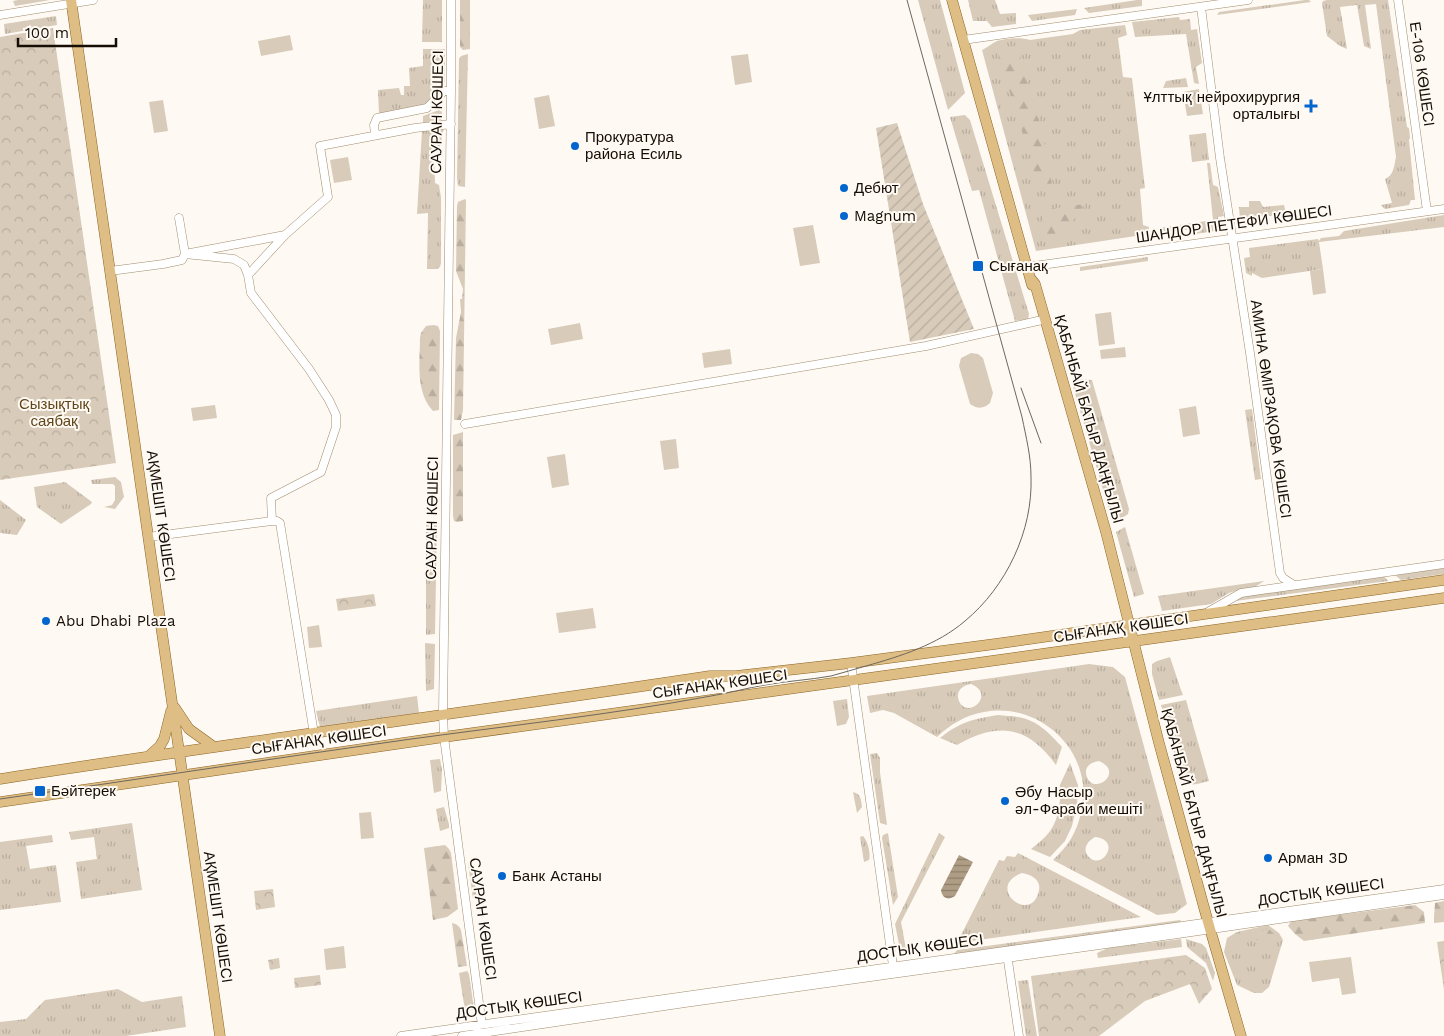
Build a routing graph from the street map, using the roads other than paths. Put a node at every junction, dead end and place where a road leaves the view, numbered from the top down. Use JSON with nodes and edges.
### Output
{"nodes":[{"id":1,"x":93,"y":0,"type":"edge"},
{"id":2,"x":452,"y":0,"type":"edge"},
{"id":3,"x":952,"y":0,"type":"edge"},
{"id":4,"x":1248,"y":0,"type":"edge"},
{"id":5,"x":1398,"y":0,"type":"edge"},
{"id":6,"x":71,"y":2,"type":"edge"},
{"id":7,"x":1201,"y":7,"type":"junction"},
{"id":8,"x":0,"y":15,"type":"edge"},
{"id":9,"x":963,"y":40,"type":"junction"},
{"id":10,"x":451,"y":91,"type":"junction"},
{"id":11,"x":451,"y":124,"type":"junction"},
{"id":12,"x":375,"y":135,"type":"junction"},
{"id":13,"x":1444,"y":209,"type":"edge"},
{"id":14,"x":1427,"y":211,"type":"junction"},
{"id":15,"x":179,"y":218,"type":"dead end"},
{"id":16,"x":285,"y":235,"type":"junction"},
{"id":17,"x":1233,"y":238,"type":"junction"},
{"id":18,"x":184,"y":254,"type":"junction"},
{"id":19,"x":1027,"y":267,"type":"junction"},
{"id":20,"x":110,"y":271,"type":"junction"},
{"id":21,"x":248,"y":275,"type":"junction"},
{"id":22,"x":1031,"y":279,"type":"junction"},
{"id":23,"x":1042,"y":320,"type":"junction"},
{"id":24,"x":464,"y":424,"type":"dead end"},
{"id":25,"x":272,"y":521,"type":"junction"},
{"id":26,"x":148,"y":537,"type":"junction"},
{"id":27,"x":1444,"y":564,"type":"edge"},
{"id":28,"x":1280,"y":570,"type":"junction"},
{"id":29,"x":1444,"y":580,"type":"edge"},
{"id":30,"x":1294,"y":585,"type":"junction"},
{"id":31,"x":1263,"y":590,"type":"junction"},
{"id":32,"x":1123,"y":598,"type":"junction"},
{"id":33,"x":1444,"y":598,"type":"edge"},
{"id":34,"x":1205,"y":614,"type":"junction"},
{"id":35,"x":1130,"y":625,"type":"junction"},
{"id":36,"x":1134,"y":642,"type":"junction"},
{"id":37,"x":851,"y":663,"type":"junction"},
{"id":38,"x":854,"y":681,"type":"junction"},
{"id":39,"x":173,"y":705,"type":"junction"},
{"id":40,"x":443,"y":714,"type":"junction"},
{"id":41,"x":314,"y":734,"type":"junction"},
{"id":42,"x":444,"y":737,"type":"junction"},
{"id":43,"x":214,"y":747,"type":"junction"},
{"id":44,"x":179,"y":752,"type":"junction"},
{"id":45,"x":150,"y":755,"type":"junction"},
{"id":46,"x":183,"y":775,"type":"junction"},
{"id":47,"x":0,"y":779,"type":"edge"},
{"id":48,"x":0,"y":802,"type":"edge"},
{"id":49,"x":1444,"y":889,"type":"edge"},
{"id":50,"x":1444,"y":895,"type":"edge"},
{"id":51,"x":1209,"y":926,"type":"junction"},
{"id":52,"x":1007,"y":954,"type":"junction"},
{"id":53,"x":893,"y":966,"type":"junction"},
{"id":54,"x":483,"y":1028,"type":"junction"},
{"id":55,"x":220,"y":1036,"type":"edge"},
{"id":56,"x":401,"y":1036,"type":"edge"},
{"id":57,"x":462,"y":1036,"type":"edge"},
{"id":58,"x":1019,"y":1036,"type":"edge"},
{"id":59,"x":1241,"y":1036,"type":"edge"}],
"edges":[{"from":1,"to":6,"type":"street"},
{"from":2,"to":10,"type":"street","name":"САУРАН КӨШЕСІ"},
{"from":3,"to":9,"type":"main road","name":"ҚАБАНБАЙ БАТЫР ДАҢҒЫЛЫ"},
{"from":4,"to":7,"type":"street"},
{"from":5,"to":14,"type":"street","name":"Е-106 КӨШЕСІ"},
{"from":6,"to":8,"type":"street"},
{"from":6,"to":20,"type":"main road","name":"АҚМЕШІТ КӨШЕСІ"},
{"from":7,"to":9,"type":"street"},
{"from":7,"to":17,"type":"street","name":"АМИНА ӨМІРЗАҚОВА КӨШЕСІ"},
{"from":9,"to":19,"type":"main road","name":"ҚАБАНБАЙ БАТЫР ДАҢҒЫЛЫ"},
{"from":10,"to":11,"type":"street","name":"САУРАН КӨШЕСІ"},
{"from":10,"to":12,"type":"street"},
{"from":11,"to":12,"type":"street"},
{"from":11,"to":40,"type":"street","name":"САУРАН КӨШЕСІ"},
{"from":12,"to":16,"type":"street"},
{"from":13,"to":14,"type":"street","name":"ШАНДОР ПЕТЕФИ КӨШЕСІ"},
{"from":14,"to":17,"type":"street","name":"ШАНДОР ПЕТЕФИ КӨШЕСІ"},
{"from":15,"to":18,"type":"street"},
{"from":16,"to":18,"type":"street"},
{"from":16,"to":21,"type":"street"},
{"from":17,"to":19,"type":"street","name":"ШАНДОР ПЕТЕФИ КӨШЕСІ"},
{"from":17,"to":28,"type":"street","name":"АМИНА ӨМІРЗАҚОВА КӨШЕСІ"},
{"from":18,"to":20,"type":"street"},
{"from":18,"to":21,"type":"street"},
{"from":19,"to":22,"type":"main road","name":"ҚАБАНБАЙ БАТЫР ДАҢҒЫЛЫ"},
{"from":20,"to":26,"type":"main road","name":"АҚМЕШІТ КӨШЕСІ"},
{"from":21,"to":25,"type":"street"},
{"from":22,"to":23,"type":"main road","name":"ҚАБАНБАЙ БАТЫР ДАҢҒЫЛЫ"},
{"from":22,"to":32,"type":"main road","name":"ҚАБАНБАЙ БАТЫР ДАҢҒЫЛЫ"},
{"from":23,"to":24,"type":"street"},
{"from":23,"to":32,"type":"main road","name":"ҚАБАНБАЙ БАТЫР ДАҢҒЫЛЫ"},
{"from":25,"to":26,"type":"street"},
{"from":25,"to":41,"type":"street"},
{"from":26,"to":39,"type":"main road","name":"АҚМЕШІТ КӨШЕСІ"},
{"from":27,"to":30,"type":"street"},
{"from":28,"to":30,"type":"street"},
{"from":28,"to":31,"type":"street"},
{"from":29,"to":34,"type":"main road","name":"СЫҒАНАҚ КӨШЕСІ"},
{"from":30,"to":31,"type":"street"},
{"from":31,"to":34,"type":"street"},
{"from":32,"to":35,"type":"main road","name":"ҚАБАНБАЙ БАТЫР ДАҢҒЫЛЫ"},
{"from":33,"to":36,"type":"main road","name":"СЫҒАНАҚ КӨШЕСІ"},
{"from":34,"to":35,"type":"main road","name":"СЫҒАНАҚ КӨШЕСІ"},
{"from":35,"to":36,"type":"main road","name":"ҚАБАНБАЙ БАТЫР ДАҢҒЫЛЫ"},
{"from":35,"to":37,"type":"main road","name":"СЫҒАНАҚ КӨШЕСІ"},
{"from":36,"to":38,"type":"main road","name":"СЫҒАНАҚ КӨШЕСІ"},
{"from":36,"to":51,"type":"main road","name":"ҚАБАНБАЙ БАТЫР ДАҢҒЫЛЫ"},
{"from":37,"to":38,"type":"street"},
{"from":37,"to":40,"type":"main road","name":"СЫҒАНАҚ КӨШЕСІ"},
{"from":38,"to":42,"type":"main road","name":"СЫҒАНАҚ КӨШЕСІ"},
{"from":38,"to":53,"type":"street"},
{"from":39,"to":43,"type":"main road"},
{"from":39,"to":44,"type":"main road","name":"АҚМЕШІТ КӨШЕСІ"},
{"from":39,"to":45,"type":"main road"},
{"from":40,"to":41,"type":"main road","name":"СЫҒАНАҚ КӨШЕСІ"},
{"from":40,"to":42,"type":"street","name":"САУРАН КӨШЕСІ"},
{"from":41,"to":43,"type":"main road","name":"СЫҒАНАҚ КӨШЕСІ"},
{"from":42,"to":46,"type":"main road","name":"СЫҒАНАҚ КӨШЕСІ"},
{"from":42,"to":54,"type":"street","name":"САУРАН КӨШЕСІ"},
{"from":43,"to":44,"type":"main road","name":"СЫҒАНАҚ КӨШЕСІ"},
{"from":44,"to":45,"type":"main road","name":"СЫҒАНАҚ КӨШЕСІ"},
{"from":44,"to":46,"type":"main road","name":"АҚМЕШІТ КӨШЕСІ"},
{"from":45,"to":47,"type":"main road","name":"СЫҒАНАҚ КӨШЕСІ"},
{"from":46,"to":48,"type":"main road","name":"СЫҒАНАҚ КӨШЕСІ"},
{"from":46,"to":55,"type":"main road","name":"АҚМЕШІТ КӨШЕСІ"},
{"from":49,"to":51,"type":"street","name":"ДОСТЫҚ КӨШЕСІ"},
{"from":50,"to":51,"type":"street","name":"ДОСТЫҚ КӨШЕСІ"},
{"from":51,"to":52,"type":"street","name":"ДОСТЫҚ КӨШЕСІ"},
{"from":51,"to":59,"type":"main road","name":"ҚАБАНБАЙ БАТЫР ДАҢҒЫЛЫ"},
{"from":52,"to":53,"type":"street","name":"ДОСТЫҚ КӨШЕСІ"},
{"from":52,"to":54,"type":"street","name":"ДОСТЫҚ КӨШЕСІ"},
{"from":52,"to":58,"type":"street"},
{"from":53,"to":54,"type":"street","name":"ДОСТЫҚ КӨШЕСІ"},
{"from":54,"to":56,"type":"street","name":"ДОСТЫҚ КӨШЕСІ"},
{"from":54,"to":57,"type":"street","name":"ДОСТЫҚ КӨШЕСІ"}]}
